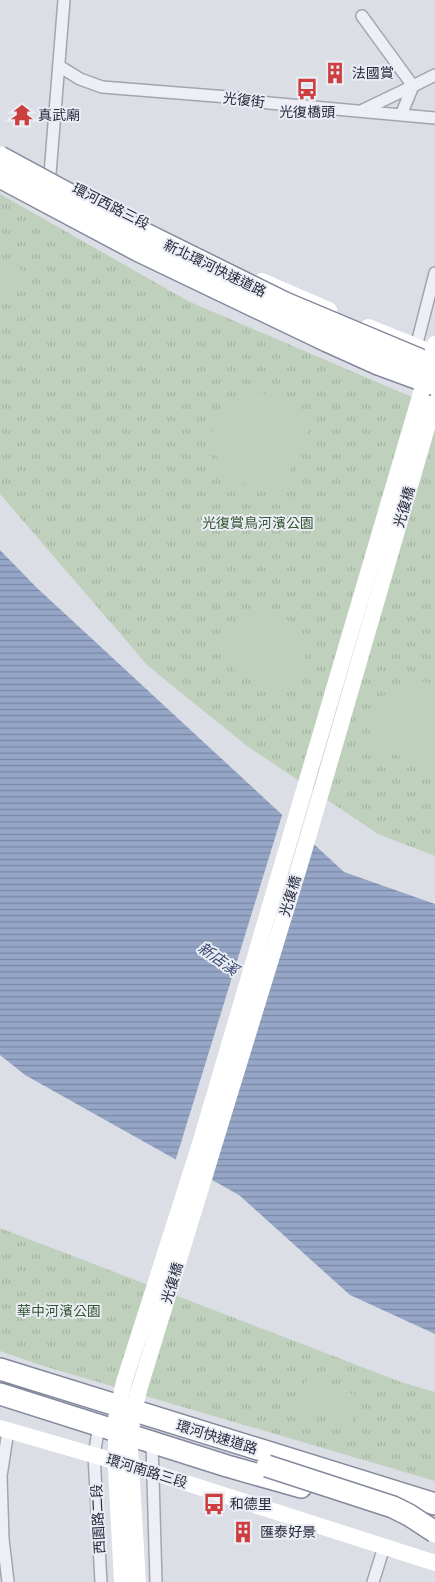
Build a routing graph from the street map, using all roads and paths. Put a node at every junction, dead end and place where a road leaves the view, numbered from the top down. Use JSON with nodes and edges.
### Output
{"nodes":[{"id":1,"x":64,"y":0,"type":"edge"},
{"id":2,"x":362,"y":16,"type":"dead end"},
{"id":3,"x":59,"y":66,"type":"junction"},
{"id":4,"x":435,"y":75,"type":"edge"},
{"id":5,"x":413,"y":86,"type":"junction"},
{"id":6,"x":361,"y":111,"type":"junction"},
{"id":7,"x":401,"y":115,"type":"junction"},
{"id":8,"x":435,"y":118,"type":"edge"},
{"id":9,"x":0,"y":147,"type":"edge"},
{"id":10,"x":0,"y":157,"type":"edge"},
{"id":11,"x":0,"y":169,"type":"edge"},
{"id":12,"x":50,"y":174,"type":"junction"},
{"id":13,"x":0,"y":177,"type":"edge"},
{"id":14,"x":435,"y":273,"type":"edge"},
{"id":15,"x":435,"y":344,"type":"edge"},
{"id":16,"x":416,"y":346,"type":"junction"},
{"id":17,"x":435,"y":354,"type":"edge"},
{"id":18,"x":435,"y":366,"type":"edge"},
{"id":19,"x":408,"y":371,"type":"junction"},
{"id":20,"x":435,"y":381,"type":"edge"},
{"id":21,"x":430,"y":393,"type":"edge"},
{"id":22,"x":0,"y":1369,"type":"edge"},
{"id":23,"x":21,"y":1376,"type":"junction"},
{"id":24,"x":0,"y":1394,"type":"edge"},
{"id":25,"x":116,"y":1422,"type":"junction"},
{"id":26,"x":4,"y":1430,"type":"edge"},
{"id":27,"x":152,"y":1443,"type":"junction"},
{"id":28,"x":94,"y":1455,"type":"junction"},
{"id":29,"x":152,"y":1472,"type":"junction"},
{"id":30,"x":435,"y":1504,"type":"edge"},
{"id":31,"x":435,"y":1525,"type":"edge"},
{"id":32,"x":435,"y":1532,"type":"edge"},
{"id":33,"x":1,"y":1538,"type":"edge"},
{"id":34,"x":384,"y":1547,"type":"junction"},
{"id":35,"x":435,"y":1563,"type":"edge"},
{"id":36,"x":8,"y":1582,"type":"edge"},
{"id":37,"x":101,"y":1582,"type":"edge"},
{"id":38,"x":122,"y":1582,"type":"edge"},
{"id":39,"x":138,"y":1582,"type":"edge"},
{"id":40,"x":156,"y":1582,"type":"edge"},
{"id":41,"x":373,"y":1582,"type":"edge"}],
"edges":[{"from":1,"to":3,"type":"street"},
{"from":2,"to":5,"type":"street"},
{"from":3,"to":6,"type":"street","name":"光復街"},
{"from":3,"to":12,"type":"street"},
{"from":4,"to":5,"type":"street"},
{"from":5,"to":6,"type":"street"},
{"from":5,"to":7,"type":"street"},
{"from":6,"to":7,"type":"street","name":"光復街"},
{"from":7,"to":8,"type":"street","name":"光復街"},
{"from":9,"to":12,"type":"main road","name":"環河西路三段"},
{"from":10,"to":18,"type":"highway","name":"新北環河快速道路","bridge":true},
{"from":11,"to":19,"type":"main road","name":"環河西路三段"},
{"from":12,"to":16,"type":"main road","name":"環河西路三段"},
{"from":13,"to":21,"type":"highway","name":"新北環河快速道路","bridge":true},
{"from":14,"to":16,"type":"street"},
{"from":15,"to":21,"type":"main road","bridge":true},
{"from":16,"to":17,"type":"main road","name":"環河西路三段"},
{"from":16,"to":19,"type":"street"},
{"from":19,"to":20,"type":"main road","name":"環河西路三段"},
{"from":21,"to":25,"type":"main road","name":"光復橋","bridge":true},
{"from":21,"to":25,"type":"main road","name":"光復橋","bridge":true},
{"from":22,"to":23,"type":"highway","name":"環河快速道路"},
{"from":23,"to":30,"type":"highway","name":"環河快速道路"},
{"from":23,"to":32,"type":"highway","bridge":true},
{"from":24,"to":25,"type":"highway","name":"環河快速道路"},
{"from":25,"to":27,"type":"highway","name":"環河快速道路"},
{"from":25,"to":28,"type":"street","name":"西園路二段"},
{"from":25,"to":38,"type":"main road","bridge":true},
{"from":25,"to":39,"type":"main road","bridge":true},
{"from":26,"to":28,"type":"main road","name":"環河南路三段"},
{"from":26,"to":33,"type":"street"},
{"from":27,"to":29,"type":"street"},
{"from":27,"to":31,"type":"highway","name":"環河快速道路"},
{"from":28,"to":29,"type":"main road","name":"環河南路三段"},
{"from":28,"to":37,"type":"street","name":"西園路二段"},
{"from":29,"to":34,"type":"main road","name":"環河南路三段"},
{"from":29,"to":40,"type":"street"},
{"from":33,"to":36,"type":"street"},
{"from":34,"to":35,"type":"main road","name":"環河南路三段"},
{"from":34,"to":41,"type":"street"}]}
